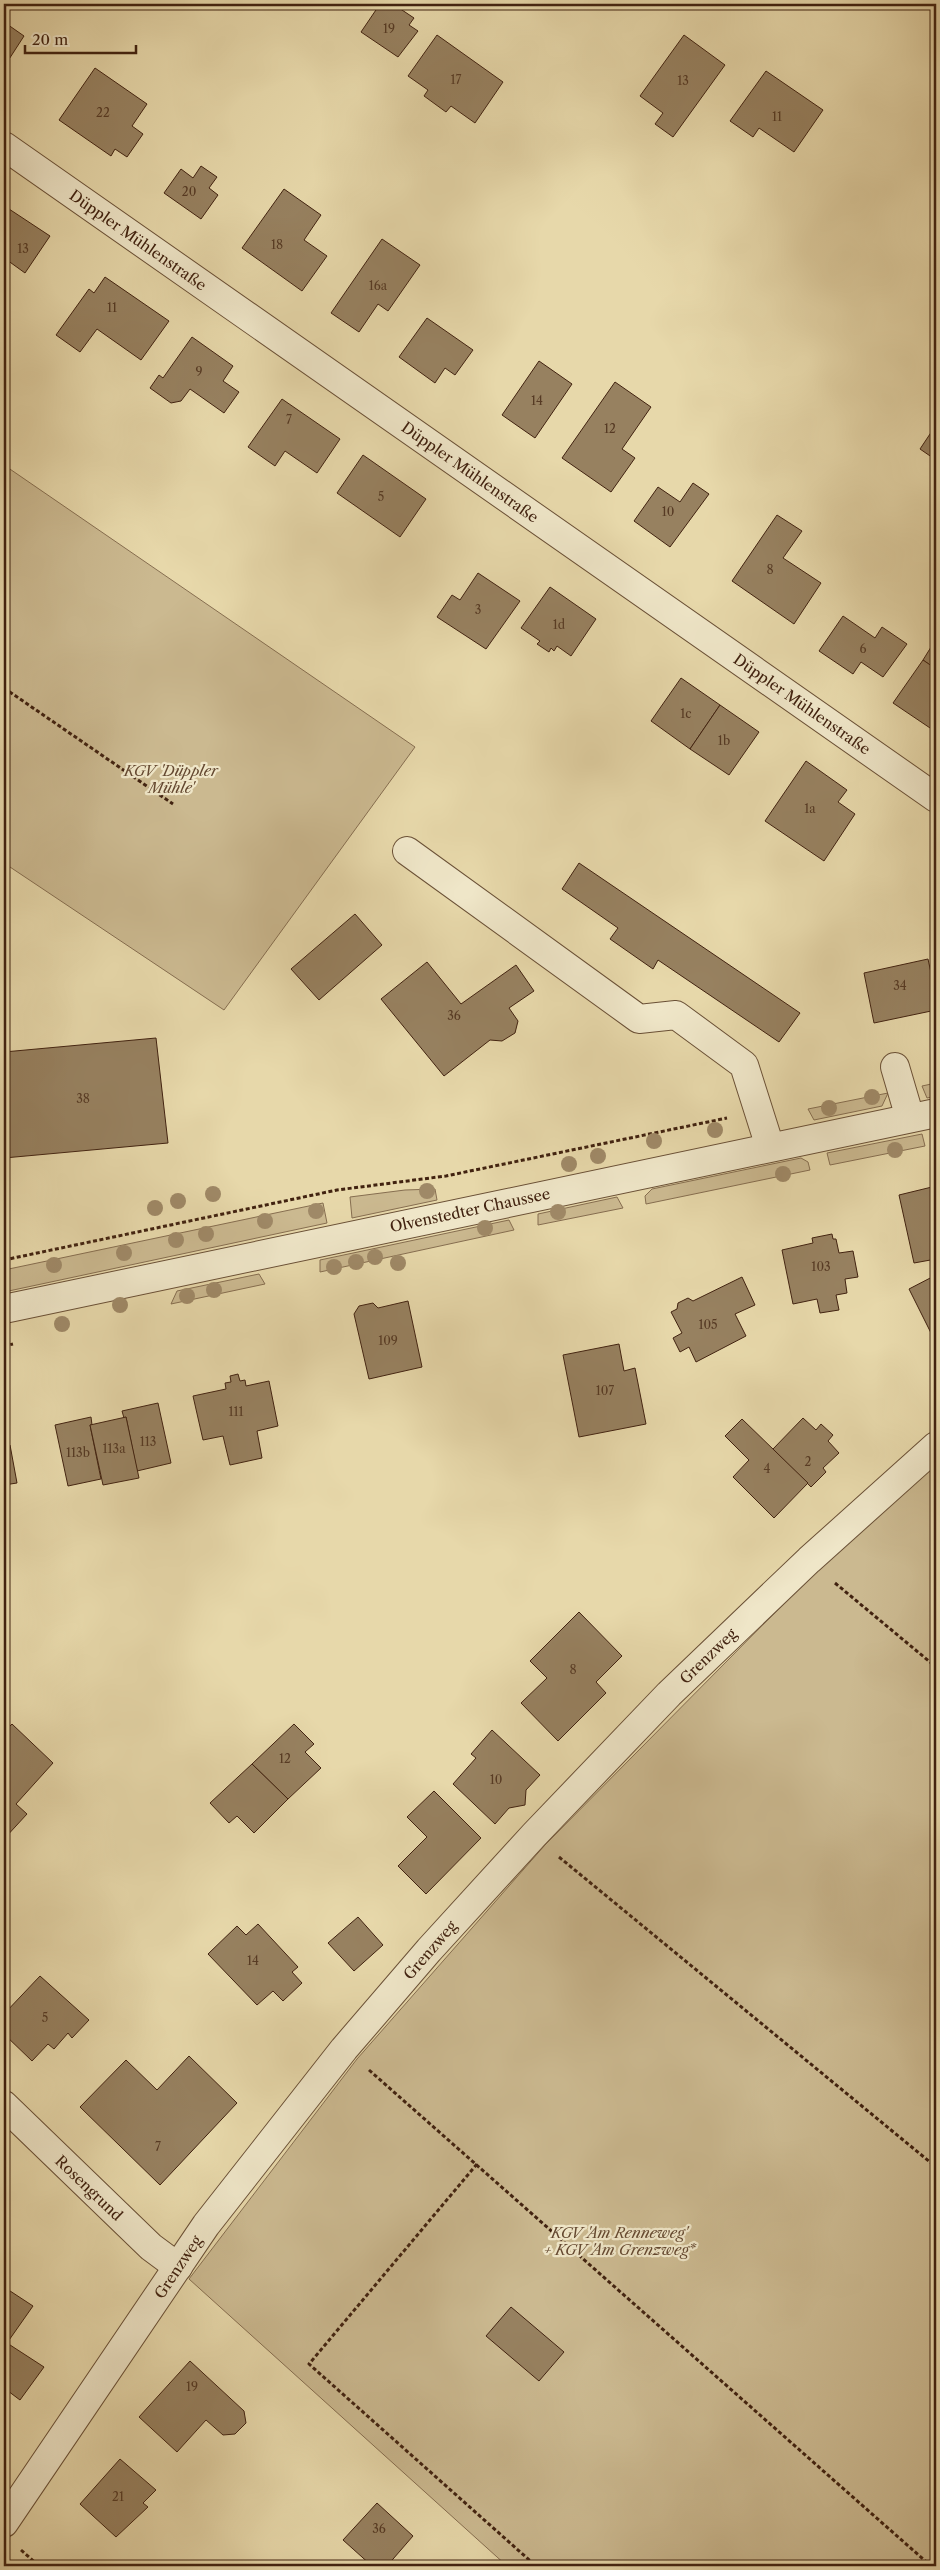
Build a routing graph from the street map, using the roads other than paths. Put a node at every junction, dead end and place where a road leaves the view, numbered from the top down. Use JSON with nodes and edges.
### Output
{"nodes":[{"id":1,"x":4,"y":146,"type":"edge"},
{"id":2,"x":936,"y":798,"type":"edge"},
{"id":3,"x":407,"y":852,"type":"dead end"},
{"id":4,"x":896,"y":1067,"type":"dead end"},
{"id":5,"x":923,"y":1115,"type":"edge"},
{"id":6,"x":770,"y":1148,"type":"junction"},
{"id":7,"x":4,"y":1309,"type":"edge"},
{"id":8,"x":936,"y":1446,"type":"edge"},
{"id":9,"x":4,"y":2106,"type":"edge"},
{"id":10,"x":178,"y":2267,"type":"junction"},
{"id":11,"x":4,"y":2523,"type":"edge"}],
"edges":[{"from":1,"to":2,"type":"street","name":"Düppler Mühlenstraße"},
{"from":3,"to":6,"type":"street"},
{"from":4,"to":5,"type":"street"},
{"from":5,"to":6,"type":"street","name":"Olvenstedter Chaussee"},
{"from":6,"to":7,"type":"street","name":"Olvenstedter Chaussee"},
{"from":8,"to":10,"type":"street","name":"Grenzweg"},
{"from":9,"to":10,"type":"street","name":"Rosengrund"},
{"from":10,"to":11,"type":"street","name":"Grenzweg"}]}
